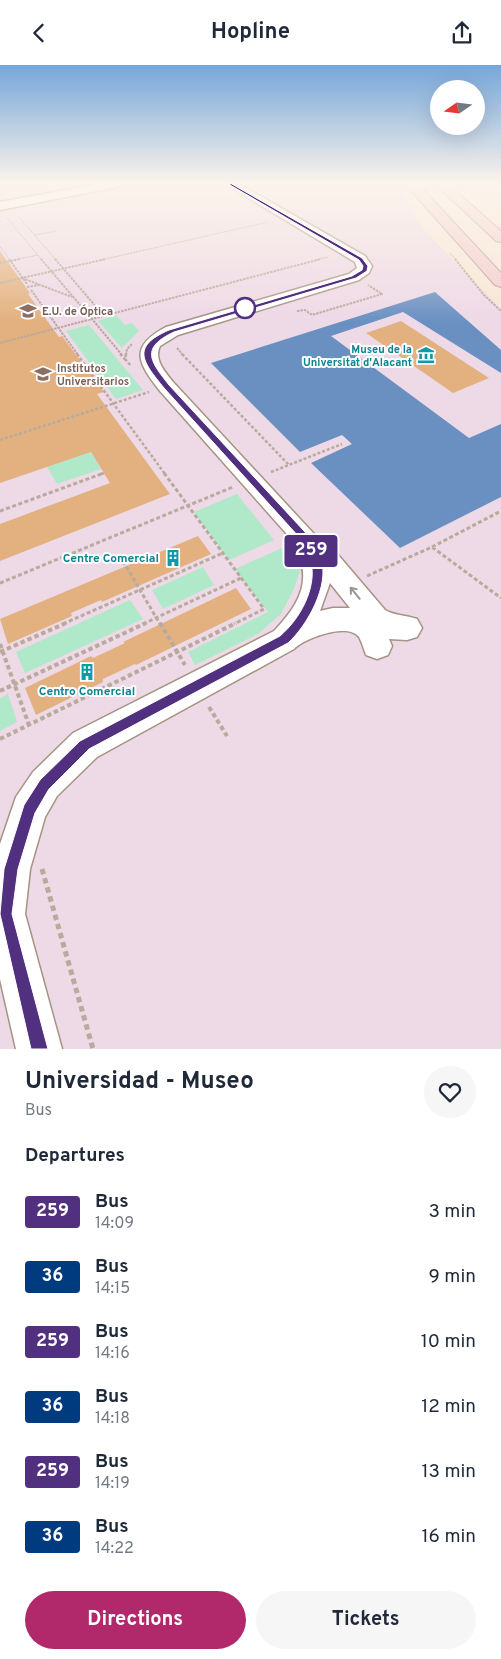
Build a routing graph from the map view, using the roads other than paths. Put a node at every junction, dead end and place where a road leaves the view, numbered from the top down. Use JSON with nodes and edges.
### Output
{"nodes":[{"id":1,"x":310,"y":230,"type":"edge"},
{"id":2,"x":453,"y":230,"type":"edge"},
{"id":3,"x":482,"y":230,"type":"edge"},
{"id":4,"x":485,"y":230,"type":"edge"},
{"id":5,"x":498,"y":243,"type":"edge"},
{"id":6,"x":501,"y":282,"type":"edge"},
{"id":7,"x":302,"y":535,"type":"junction"},
{"id":8,"x":406,"y":629,"type":"dead end"},
{"id":9,"x":293,"y":632,"type":"junction"},
{"id":10,"x":377,"y":646,"type":"dead end"},
{"id":11,"x":39,"y":1049,"type":"edge"}],
"edges":[{"from":1,"to":7,"type":"street"},
{"from":2,"to":6,"type":"highway"},
{"from":3,"to":5,"type":"highway"},
{"from":4,"to":5,"type":"highway"},
{"from":8,"to":7,"type":"street","one_way":true},
{"from":7,"to":9,"type":"street"},
{"from":9,"to":10,"type":"street"},
{"from":9,"to":11,"type":"street"}]}
